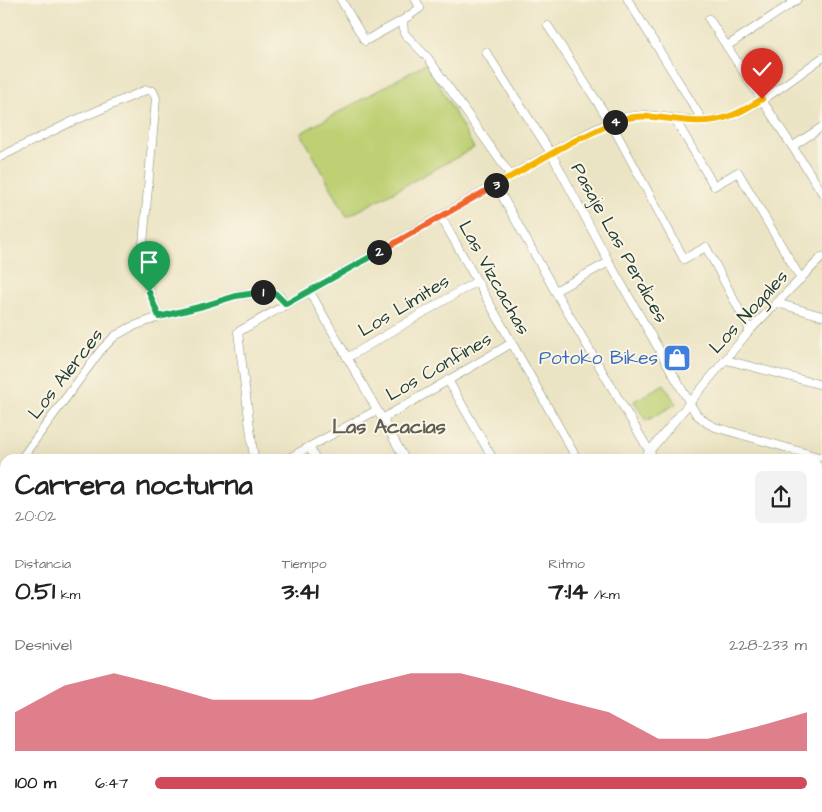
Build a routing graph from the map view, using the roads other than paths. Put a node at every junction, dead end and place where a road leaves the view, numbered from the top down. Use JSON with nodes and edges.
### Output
{"nodes":[{"id":1,"x":341,"y":0,"type":"edge"},
{"id":2,"x":416,"y":0,"type":"edge"},
{"id":3,"x":628,"y":0,"type":"edge"},
{"id":4,"x":797,"y":0,"type":"edge"},
{"id":5,"x":709,"y":19,"type":"dead end"},
{"id":6,"x":403,"y":20,"type":"junction"},
{"id":7,"x":548,"y":26,"type":"dead end"},
{"id":8,"x":727,"y":46,"type":"junction"},
{"id":9,"x":486,"y":52,"type":"dead end"},
{"id":10,"x":822,"y":58,"type":"edge"},
{"id":11,"x":762,"y":99,"type":"junction"},
{"id":12,"x":675,"y":119,"type":"junction"},
{"id":13,"x":703,"y":121,"type":"junction"},
{"id":14,"x":611,"y":123,"type":"junction"},
{"id":15,"x":822,"y":127,"type":"edge"},
{"id":16,"x":793,"y":146,"type":"junction"},
{"id":17,"x":552,"y":153,"type":"junction"},
{"id":18,"x":0,"y":157,"type":"edge"},
{"id":19,"x":512,"y":176,"type":"junction"},
{"id":20,"x":496,"y":185,"type":"junction"},
{"id":21,"x":822,"y":192,"type":"edge"},
{"id":22,"x":440,"y":217,"type":"junction"},
{"id":23,"x":822,"y":257,"type":"edge"},
{"id":24,"x":609,"y":262,"type":"junction"},
{"id":25,"x":801,"y":279,"type":"junction"},
{"id":26,"x":477,"y":281,"type":"junction"},
{"id":27,"x":310,"y":292,"type":"junction"},
{"id":28,"x":555,"y":292,"type":"junction"},
{"id":29,"x":777,"y":303,"type":"junction"},
{"id":30,"x":286,"y":304,"type":"junction"},
{"id":31,"x":822,"y":316,"type":"edge"},
{"id":32,"x":159,"y":317,"type":"junction"},
{"id":33,"x":750,"y":330,"type":"junction"},
{"id":34,"x":512,"y":343,"type":"junction"},
{"id":35,"x":347,"y":358,"type":"junction"},
{"id":36,"x":726,"y":360,"type":"junction"},
{"id":37,"x":448,"y":380,"type":"junction"},
{"id":38,"x":822,"y":385,"type":"edge"},
{"id":39,"x":690,"y":402,"type":"junction"},
{"id":40,"x":377,"y":410,"type":"junction"},
{"id":41,"x":382,"y":419,"type":"junction"},
{"id":42,"x":308,"y":446,"type":"junction"},
{"id":43,"x":649,"y":451,"type":"junction"},
{"id":44,"x":25,"y":454,"type":"edge"},
{"id":45,"x":253,"y":454,"type":"edge"},
{"id":46,"x":295,"y":454,"type":"edge"},
{"id":47,"x":313,"y":454,"type":"edge"},
{"id":48,"x":402,"y":454,"type":"edge"},
{"id":49,"x":490,"y":454,"type":"edge"},
{"id":50,"x":574,"y":454,"type":"edge"},
{"id":51,"x":647,"y":454,"type":"edge"},
{"id":52,"x":651,"y":454,"type":"edge"},
{"id":53,"x":809,"y":454,"type":"edge"}],
"edges":[{"from":1,"to":6,"type":"street"},
{"from":2,"to":6,"type":"street"},
{"from":3,"to":13,"type":"street"},
{"from":4,"to":8,"type":"street"},
{"from":5,"to":8,"type":"street"},
{"from":6,"to":19,"type":"street"},
{"from":7,"to":14,"type":"street"},
{"from":8,"to":11,"type":"street"},
{"from":9,"to":17,"type":"street","name":"Pasaje Las Perdices"},
{"from":10,"to":11,"type":"street"},
{"from":11,"to":13,"type":"street"},
{"from":11,"to":16,"type":"street"},
{"from":12,"to":13,"type":"street"},
{"from":12,"to":14,"type":"street"},
{"from":12,"to":25,"type":"street"},
{"from":14,"to":17,"type":"street"},
{"from":14,"to":33,"type":"street"},
{"from":15,"to":16,"type":"street"},
{"from":16,"to":21,"type":"street"},
{"from":17,"to":19,"type":"street"},
{"from":17,"to":24,"type":"street","name":"Pasaje Las Perdices"},
{"from":18,"to":32,"type":"street"},
{"from":19,"to":20,"type":"street"},
{"from":20,"to":22,"type":"street"},
{"from":20,"to":28,"type":"street"},
{"from":22,"to":26,"type":"street","name":"Las Vizcachas"},
{"from":22,"to":27,"type":"street"},
{"from":23,"to":25,"type":"street","name":"Los Nogales"},
{"from":24,"to":28,"type":"street"},
{"from":24,"to":39,"type":"street","name":"Pasaje Las Perdices"},
{"from":25,"to":29,"type":"street","name":"Los Nogales"},
{"from":26,"to":34,"type":"street","name":"Las Vizcachas"},
{"from":26,"to":35,"type":"street","name":"Los Límites"},
{"from":27,"to":30,"type":"street"},
{"from":27,"to":35,"type":"street"},
{"from":28,"to":43,"type":"street"},
{"from":29,"to":31,"type":"street"},
{"from":29,"to":33,"type":"street","name":"Los Nogales"},
{"from":30,"to":32,"type":"street","name":"Los Alerces"},
{"from":30,"to":45,"type":"street"},
{"from":32,"to":44,"type":"street","name":"Los Alerces"},
{"from":33,"to":36,"type":"street","name":"Los Nogales"},
{"from":34,"to":37,"type":"street","name":"Los Confines"},
{"from":34,"to":50,"type":"street","name":"Las Vizcachas"},
{"from":35,"to":40,"type":"street"},
{"from":36,"to":38,"type":"street"},
{"from":36,"to":39,"type":"street","name":"Los Nogales"},
{"from":37,"to":41,"type":"street","name":"Los Confines"},
{"from":37,"to":49,"type":"street"},
{"from":39,"to":43,"type":"street","name":"Los Nogales"},
{"from":39,"to":53,"type":"street","name":"Pasaje Las Perdices"},
{"from":40,"to":41,"type":"street"},
{"from":40,"to":42,"type":"street","name":"Los Confines"},
{"from":41,"to":48,"type":"street"},
{"from":42,"to":46,"type":"street","name":"Los Confines"},
{"from":42,"to":47,"type":"street"},
{"from":43,"to":51,"type":"street","name":"Los Nogales"},
{"from":43,"to":52,"type":"street"}]}
